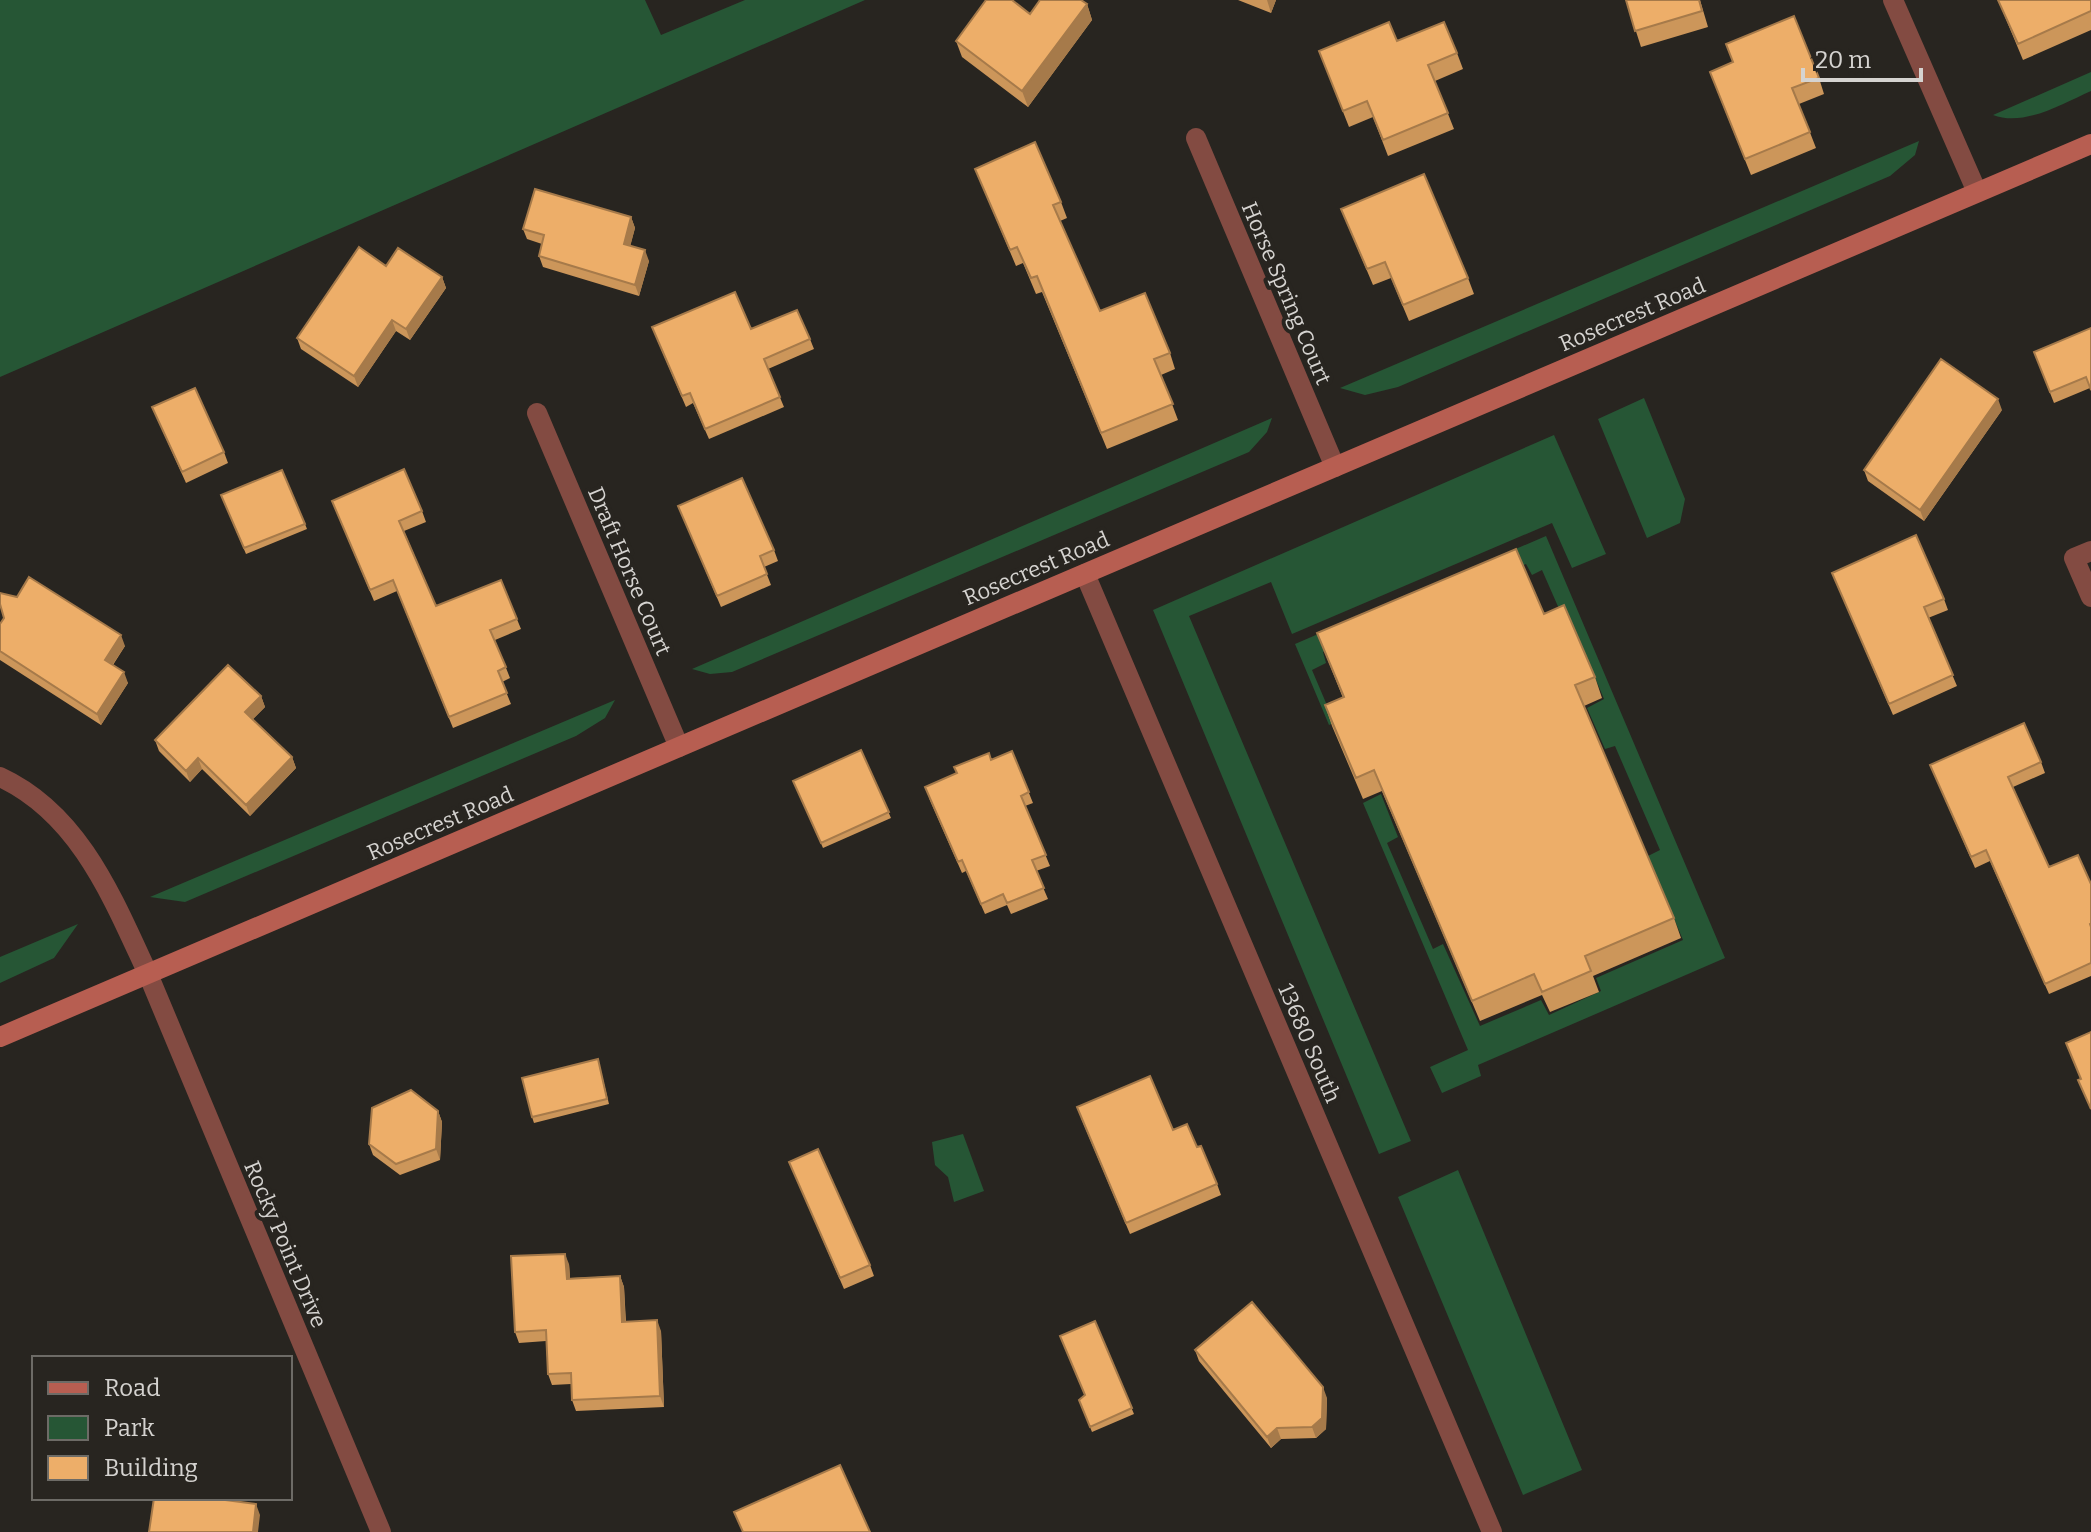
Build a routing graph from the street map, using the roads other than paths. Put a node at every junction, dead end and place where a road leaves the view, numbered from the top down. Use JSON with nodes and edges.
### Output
{"nodes":[{"id":1,"x":1893,"y":0,"type":"edge"},
{"id":2,"x":1196,"y":138,"type":"dead end"},
{"id":3,"x":2091,"y":144,"type":"edge"},
{"id":4,"x":1977,"y":192,"type":"junction"},
{"id":5,"x":537,"y":413,"type":"dead end"},
{"id":6,"x":1335,"y":467,"type":"junction"},
{"id":7,"x":2083,"y":554,"type":"edge"},
{"id":8,"x":1085,"y":574,"type":"junction"},
{"id":9,"x":2091,"y":597,"type":"edge"},
{"id":10,"x":679,"y":747,"type":"junction"},
{"id":11,"x":0,"y":777,"type":"edge"},
{"id":12,"x":148,"y":974,"type":"junction"},
{"id":13,"x":0,"y":1037,"type":"edge"},
{"id":14,"x":381,"y":1532,"type":"edge"},
{"id":15,"x":1492,"y":1532,"type":"edge"}],
"edges":[{"from":1,"to":4,"type":"street"},
{"from":2,"to":6,"type":"street","name":"Horse Spring Court"},
{"from":3,"to":4,"type":"main road","name":"Rosecrest Road"},
{"from":4,"to":6,"type":"main road","name":"Rosecrest Road"},
{"from":5,"to":10,"type":"street","name":"Draft Horse Court"},
{"from":6,"to":8,"type":"main road","name":"Rosecrest Road"},
{"from":7,"to":9,"type":"street"},
{"from":8,"to":10,"type":"main road","name":"Rosecrest Road"},
{"from":8,"to":15,"type":"street","name":"13680 South"},
{"from":10,"to":12,"type":"main road","name":"Rosecrest Road"},
{"from":11,"to":12,"type":"street","name":"Rocky Point Drive"},
{"from":12,"to":13,"type":"main road","name":"Rosecrest Road"},
{"from":12,"to":14,"type":"street","name":"Rocky Point Drive"}]}
